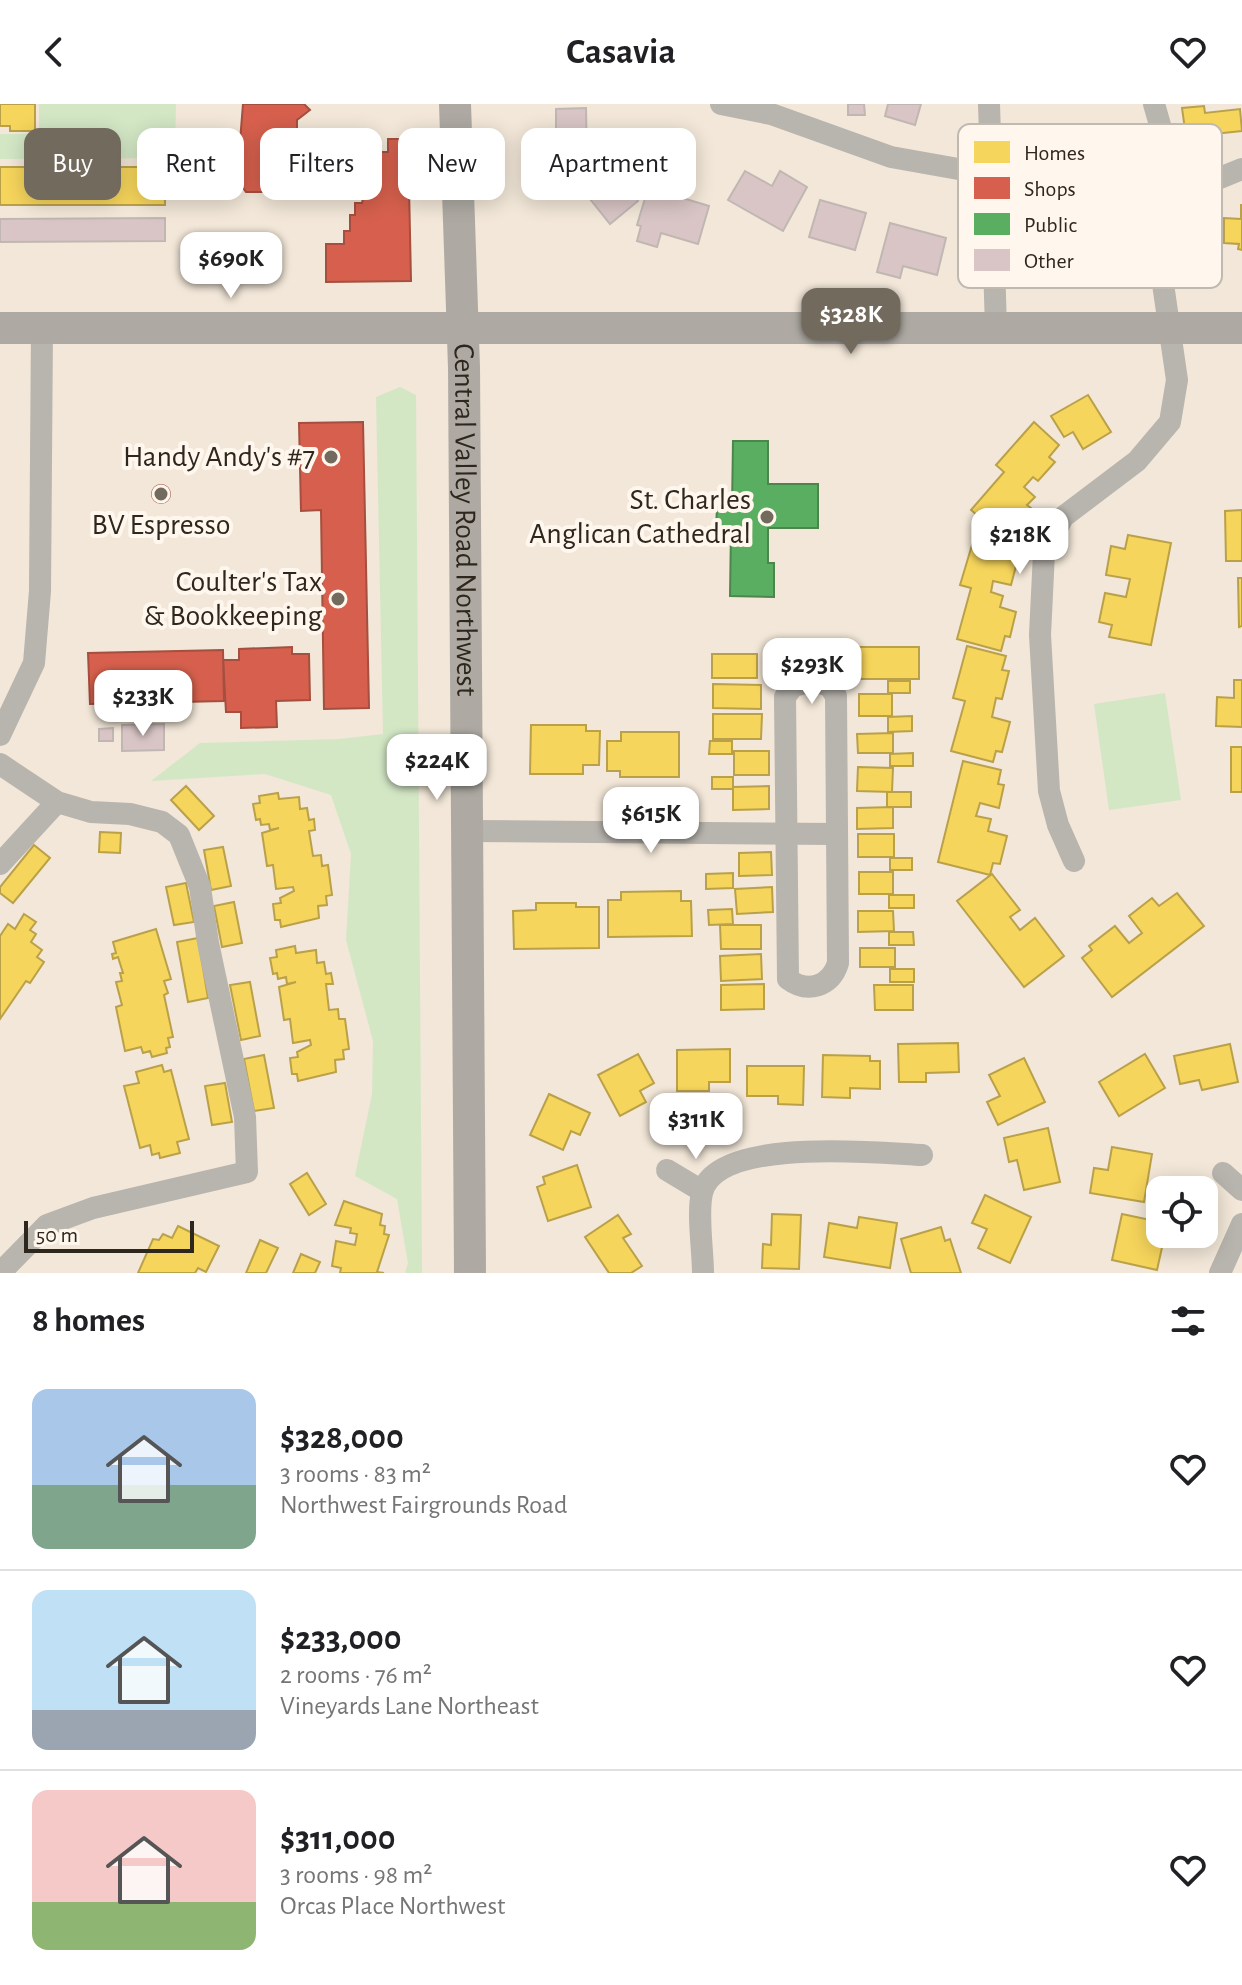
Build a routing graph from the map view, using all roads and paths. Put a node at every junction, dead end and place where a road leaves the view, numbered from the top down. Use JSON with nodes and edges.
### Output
{"nodes":[{"id":1,"x":455,"y":104,"type":"edge"},
{"id":2,"x":721,"y":104,"type":"edge"},
{"id":3,"x":989,"y":104,"type":"edge"},
{"id":4,"x":1154,"y":104,"type":"edge"},
{"id":5,"x":990,"y":124,"type":"edge"},
{"id":6,"x":1160,"y":124,"type":"edge"},
{"id":7,"x":958,"y":169,"type":"edge"},
{"id":8,"x":1242,"y":169,"type":"edge"},
{"id":9,"x":1222,"y":177,"type":"edge"},
{"id":10,"x":997,"y":288,"type":"edge"},
{"id":11,"x":1164,"y":288,"type":"edge"},
{"id":12,"x":0,"y":328,"type":"edge"},
{"id":13,"x":42,"y":328,"type":"junction"},
{"id":14,"x":461,"y":328,"type":"junction"},
{"id":15,"x":996,"y":328,"type":"junction"},
{"id":16,"x":1170,"y":328,"type":"junction"},
{"id":17,"x":1242,"y":328,"type":"edge"},
{"id":18,"x":0,"y":735,"type":"edge"},
{"id":19,"x":0,"y":764,"type":"edge"},
{"id":20,"x":57,"y":802,"type":"junction"},
{"id":21,"x":465,"y":831,"type":"junction"},
{"id":22,"x":786,"y":833,"type":"junction"},
{"id":23,"x":837,"y":834,"type":"junction"},
{"id":24,"x":1074,"y":861,"type":"dead end"},
{"id":25,"x":0,"y":864,"type":"edge"},
{"id":26,"x":922,"y":1155,"type":"dead end"},
{"id":27,"x":667,"y":1170,"type":"dead end"},
{"id":28,"x":1223,"y":1173,"type":"dead end"},
{"id":29,"x":1242,"y":1190,"type":"edge"},
{"id":30,"x":702,"y":1191,"type":"junction"},
{"id":31,"x":1242,"y":1224,"type":"edge"},
{"id":32,"x":0,"y":1273,"type":"edge"},
{"id":33,"x":470,"y":1273,"type":"edge"},
{"id":34,"x":703,"y":1273,"type":"edge"},
{"id":35,"x":1220,"y":1273,"type":"edge"}],
"edges":[{"from":1,"to":14,"type":"main road","name":"Central Valley Road Northwest"},
{"from":2,"to":7,"type":"street"},
{"from":3,"to":5,"type":"street"},
{"from":4,"to":6,"type":"street"},
{"from":8,"to":9,"type":"street"},
{"from":10,"to":15,"type":"street"},
{"from":11,"to":16,"type":"street"},
{"from":12,"to":13,"type":"main road"},
{"from":13,"to":14,"type":"main road"},
{"from":13,"to":18,"type":"street"},
{"from":14,"to":15,"type":"main road"},
{"from":14,"to":21,"type":"main road","name":"Central Valley Road Northwest"},
{"from":15,"to":16,"type":"main road"},
{"from":16,"to":17,"type":"main road"},
{"from":16,"to":24,"type":"street"},
{"from":19,"to":20,"type":"street"},
{"from":20,"to":25,"type":"street"},
{"from":20,"to":32,"type":"street"},
{"from":21,"to":22,"type":"street"},
{"from":21,"to":33,"type":"main road","name":"Central Valley Road Northwest"},
{"from":22,"to":23,"type":"street"},
{"from":22,"to":23,"type":"street"},
{"from":22,"to":23,"type":"street"},
{"from":26,"to":30,"type":"street"},
{"from":27,"to":30,"type":"street"},
{"from":28,"to":29,"type":"street"},
{"from":30,"to":34,"type":"street"},
{"from":31,"to":35,"type":"street"}]}
